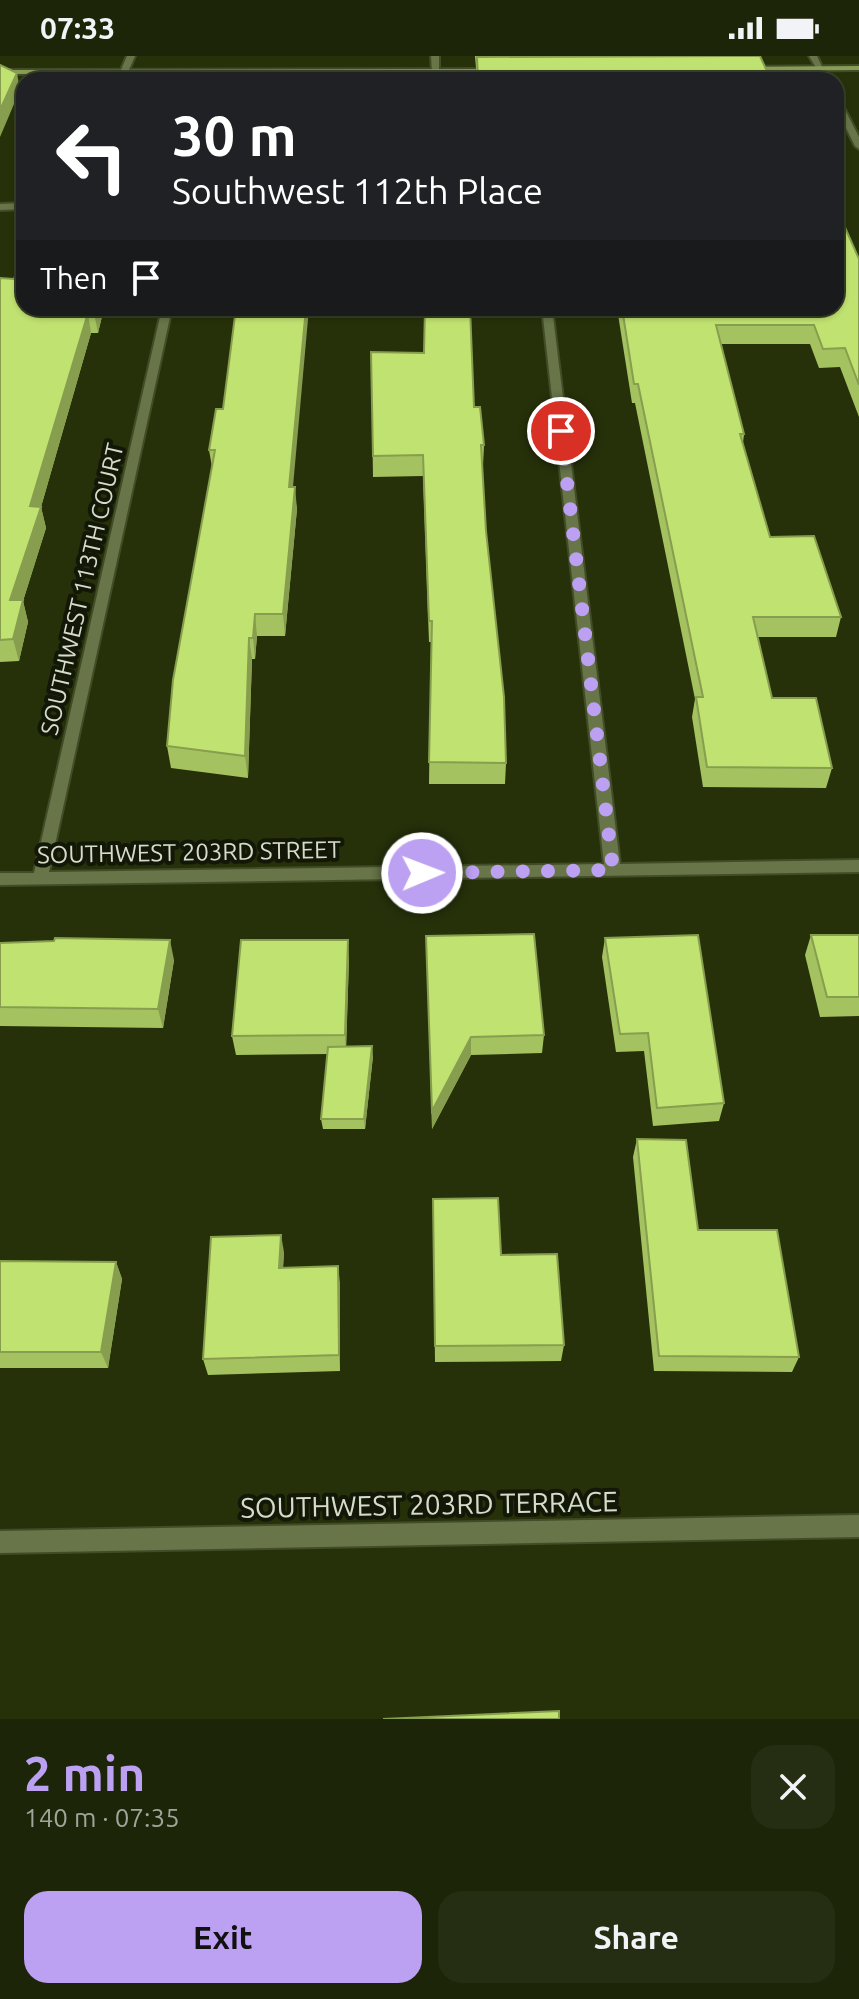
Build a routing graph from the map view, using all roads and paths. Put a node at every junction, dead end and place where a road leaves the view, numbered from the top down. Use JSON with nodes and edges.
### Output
{"nodes":[{"id":1,"x":131,"y":56,"type":"edge"},
{"id":2,"x":435,"y":56,"type":"edge"},
{"id":3,"x":813,"y":56,"type":"edge"},
{"id":4,"x":859,"y":68,"type":"edge"},
{"id":5,"x":728,"y":69,"type":"edge"},
{"id":6,"x":821,"y":69,"type":"junction"},
{"id":7,"x":513,"y":71,"type":"edge"},
{"id":8,"x":0,"y":72,"type":"edge"},
{"id":9,"x":124,"y":72,"type":"junction"},
{"id":10,"x":436,"y":72,"type":"junction"},
{"id":11,"x":822,"y":72,"type":"edge"},
{"id":12,"x":844,"y":116,"type":"edge"},
{"id":13,"x":859,"y":146,"type":"edge"},
{"id":14,"x":165,"y":316,"type":"edge"},
{"id":15,"x":548,"y":316,"type":"edge"},
{"id":16,"x":859,"y":866,"type":"edge"},
{"id":17,"x":613,"y":870,"type":"junction"},
{"id":18,"x":0,"y":879,"type":"edge"},
{"id":19,"x":40,"y":879,"type":"junction"},
{"id":20,"x":859,"y":1526,"type":"edge"},
{"id":21,"x":0,"y":1542,"type":"edge"}],
"edges":[{"from":1,"to":9,"type":"street"},
{"from":2,"to":10,"type":"street"},
{"from":3,"to":6,"type":"street"},
{"from":4,"to":6,"type":"street"},
{"from":5,"to":6,"type":"street"},
{"from":6,"to":11,"type":"street"},
{"from":7,"to":10,"type":"street"},
{"from":8,"to":9,"type":"street"},
{"from":9,"to":10,"type":"street"},
{"from":12,"to":13,"type":"street"},
{"from":14,"to":19,"type":"street","name":"SOUTHWEST 113TH COURT"},
{"from":15,"to":17,"type":"street"},
{"from":16,"to":17,"type":"street","name":"SOUTHWEST 203RD STREET"},
{"from":17,"to":19,"type":"street","name":"SOUTHWEST 203RD STREET"},
{"from":18,"to":19,"type":"street","name":"SOUTHWEST 203RD STREET"},
{"from":20,"to":21,"type":"street","name":"SOUTHWEST 203RD TERRACE"}]}
